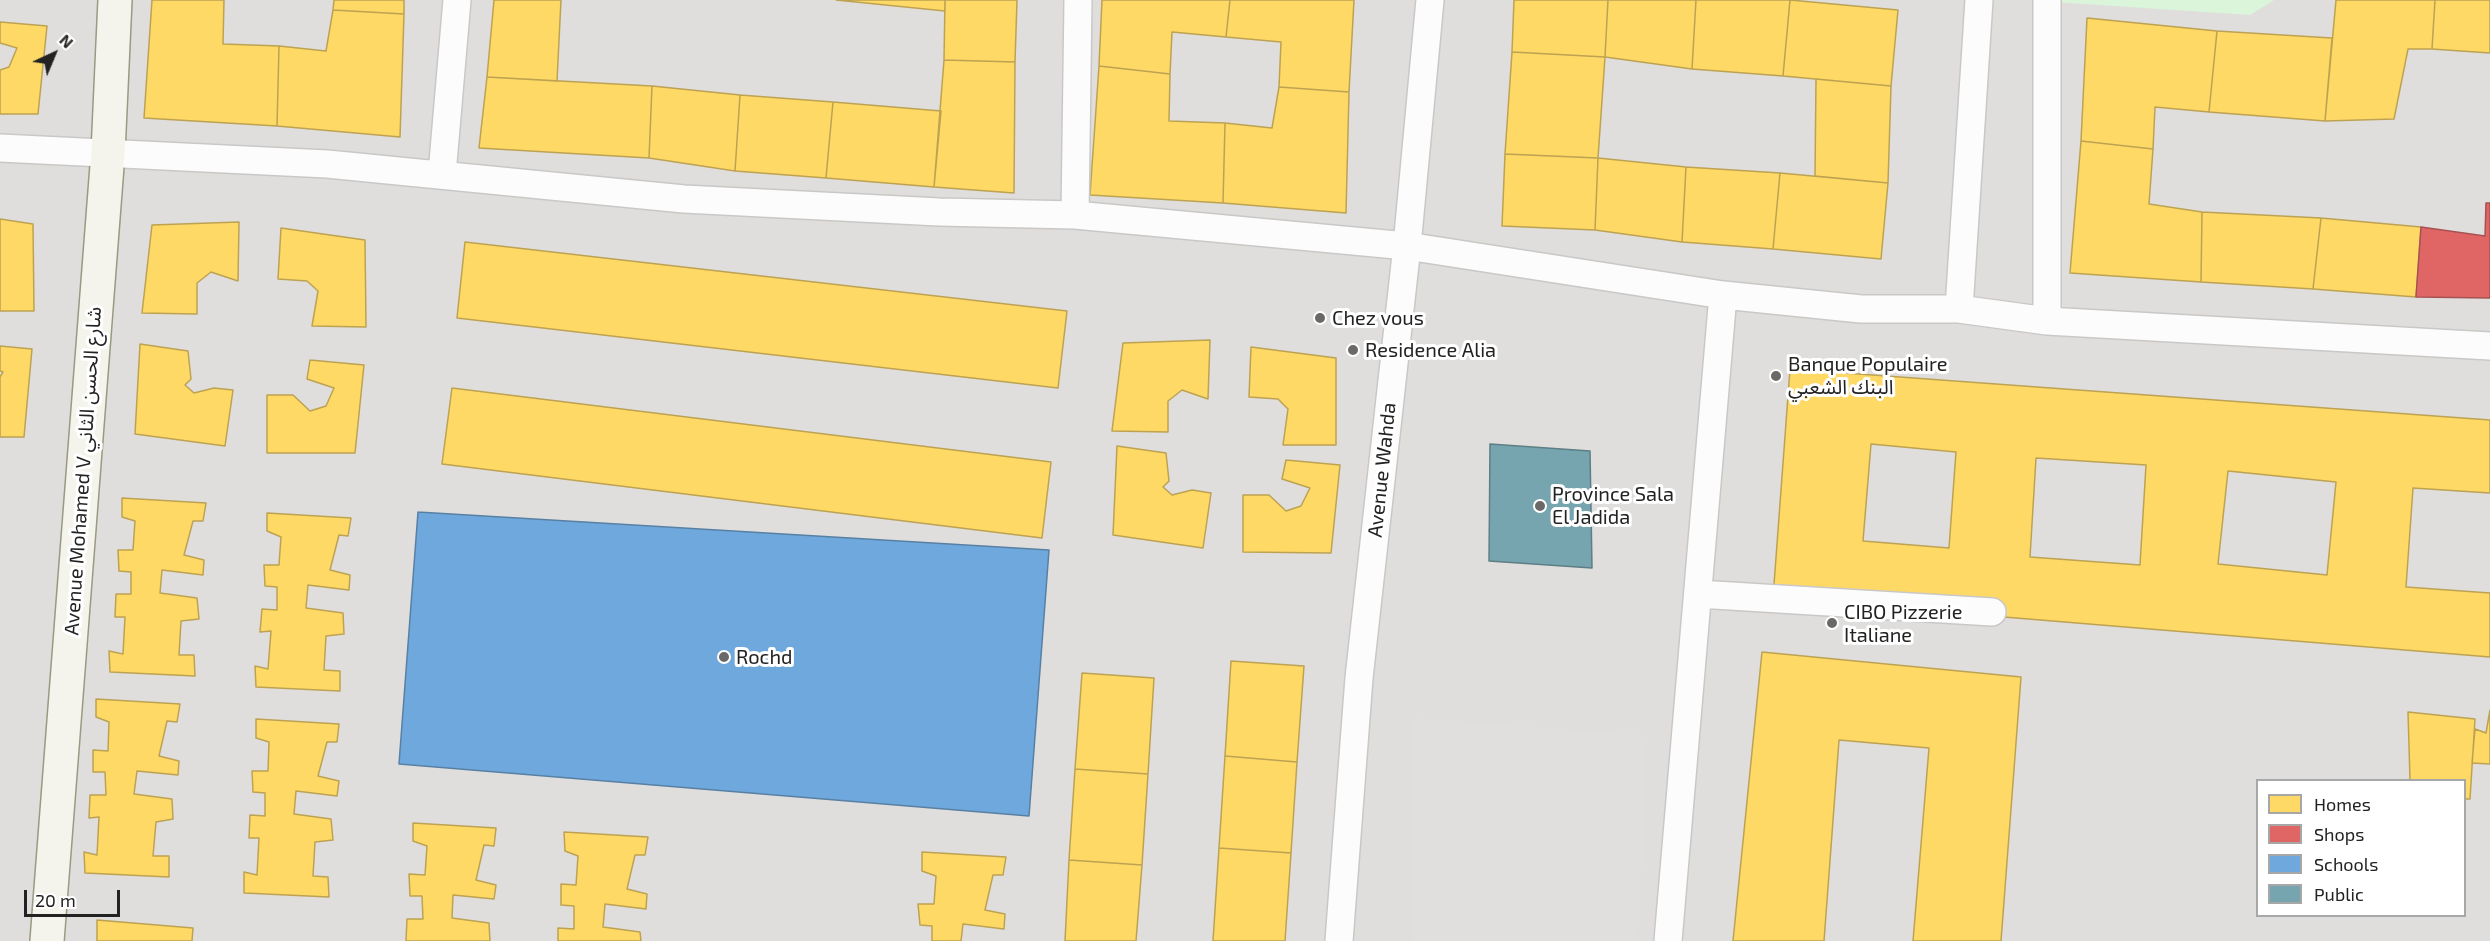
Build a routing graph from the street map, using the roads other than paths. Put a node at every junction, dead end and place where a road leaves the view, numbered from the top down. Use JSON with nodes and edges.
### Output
{"nodes":[{"id":1,"x":115,"y":0,"type":"edge"},
{"id":2,"x":457,"y":0,"type":"edge"},
{"id":3,"x":1078,"y":0,"type":"edge"},
{"id":4,"x":1430,"y":0,"type":"edge"},
{"id":5,"x":1979,"y":0,"type":"edge"},
{"id":6,"x":2047,"y":0,"type":"edge"},
{"id":7,"x":0,"y":148,"type":"edge"},
{"id":8,"x":108,"y":153,"type":"junction"},
{"id":9,"x":442,"y":174,"type":"junction"},
{"id":10,"x":1075,"y":215,"type":"junction"},
{"id":11,"x":1407,"y":246,"type":"junction"},
{"id":12,"x":1723,"y":295,"type":"junction"},
{"id":13,"x":1959,"y":309,"type":"junction"},
{"id":14,"x":2047,"y":321,"type":"junction"},
{"id":15,"x":2490,"y":346,"type":"edge"},
{"id":16,"x":1698,"y":594,"type":"junction"},
{"id":17,"x":1992,"y":612,"type":"dead end"},
{"id":18,"x":47,"y":941,"type":"edge"},
{"id":19,"x":1339,"y":941,"type":"edge"},
{"id":20,"x":1668,"y":941,"type":"edge"}],
"edges":[{"from":1,"to":8,"type":"street","name":"Avenue Mohamed V شارع الحسن الثاني"},
{"from":2,"to":9,"type":"street"},
{"from":3,"to":10,"type":"street"},
{"from":4,"to":11,"type":"street","name":"Avenue Wahda"},
{"from":5,"to":13,"type":"street"},
{"from":6,"to":14,"type":"street"},
{"from":7,"to":8,"type":"street"},
{"from":8,"to":9,"type":"street"},
{"from":8,"to":18,"type":"street","name":"Avenue Mohamed V شارع الحسن الثاني"},
{"from":9,"to":10,"type":"street"},
{"from":10,"to":11,"type":"street"},
{"from":11,"to":12,"type":"street"},
{"from":11,"to":19,"type":"street","name":"Avenue Wahda"},
{"from":12,"to":13,"type":"street"},
{"from":12,"to":16,"type":"street"},
{"from":13,"to":14,"type":"street"},
{"from":14,"to":15,"type":"street"},
{"from":16,"to":17,"type":"street"},
{"from":16,"to":20,"type":"street"}]}
